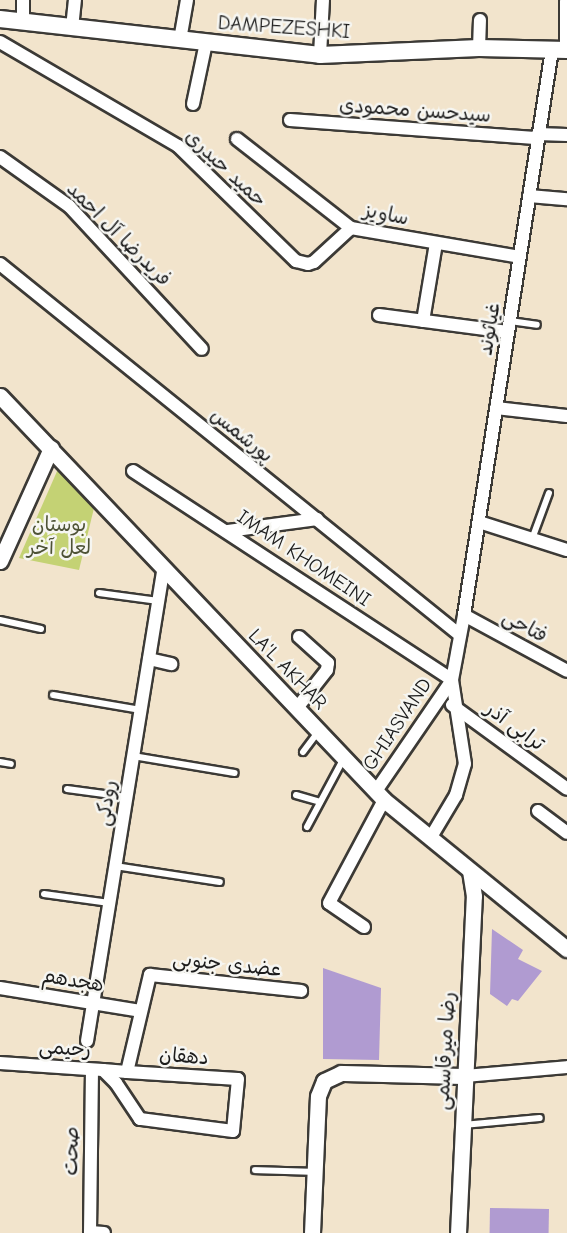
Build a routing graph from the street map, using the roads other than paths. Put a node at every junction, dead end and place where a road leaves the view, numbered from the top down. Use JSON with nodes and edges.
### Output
{"nodes":[{"id":1,"x":23,"y":0,"type":"edge"},
{"id":2,"x":75,"y":0,"type":"edge"},
{"id":3,"x":187,"y":0,"type":"edge"},
{"id":4,"x":323,"y":0,"type":"edge"},
{"id":5,"x":566,"y":1,"type":"edge"},
{"id":6,"x":0,"y":19,"type":"edge"},
{"id":7,"x":480,"y":20,"type":"dead end"},
{"id":8,"x":23,"y":22,"type":"junction"},
{"id":9,"x":72,"y":28,"type":"junction"},
{"id":10,"x":180,"y":40,"type":"junction"},
{"id":11,"x":0,"y":42,"type":"edge"},
{"id":12,"x":206,"y":44,"type":"junction"},
{"id":13,"x":480,"y":48,"type":"junction"},
{"id":14,"x":562,"y":50,"type":"edge"},
{"id":15,"x":320,"y":55,"type":"junction"},
{"id":16,"x":193,"y":104,"type":"dead end"},
{"id":17,"x":290,"y":120,"type":"dead end"},
{"id":18,"x":567,"y":135,"type":"edge"},
{"id":19,"x":538,"y":136,"type":"junction"},
{"id":20,"x":237,"y":139,"type":"dead end"},
{"id":21,"x":0,"y":157,"type":"edge"},
{"id":22,"x":529,"y":196,"type":"junction"},
{"id":23,"x":567,"y":199,"type":"edge"},
{"id":24,"x":351,"y":228,"type":"junction"},
{"id":25,"x":436,"y":243,"type":"junction"},
{"id":26,"x":520,"y":257,"type":"junction"},
{"id":27,"x":0,"y":264,"type":"edge"},
{"id":28,"x":379,"y":315,"type":"dead end"},
{"id":29,"x":423,"y":321,"type":"junction"},
{"id":30,"x":537,"y":325,"type":"dead end"},
{"id":31,"x":509,"y":326,"type":"junction"},
{"id":32,"x":202,"y":349,"type":"dead end"},
{"id":33,"x":0,"y":396,"type":"edge"},
{"id":34,"x":496,"y":408,"type":"junction"},
{"id":35,"x":567,"y":416,"type":"edge"},
{"id":36,"x":51,"y":448,"type":"junction"},
{"id":37,"x":133,"y":471,"type":"dead end"},
{"id":38,"x":549,"y":493,"type":"dead end"},
{"id":39,"x":317,"y":519,"type":"junction"},
{"id":40,"x":479,"y":522,"type":"junction"},
{"id":41,"x":7,"y":528,"type":"edge"},
{"id":42,"x":228,"y":531,"type":"junction"},
{"id":43,"x":532,"y":539,"type":"junction"},
{"id":44,"x":567,"y":550,"type":"edge"},
{"id":45,"x":0,"y":561,"type":"edge"},
{"id":46,"x":163,"y":570,"type":"junction"},
{"id":47,"x":99,"y":593,"type":"dead end"},
{"id":48,"x":158,"y":601,"type":"junction"},
{"id":49,"x":464,"y":615,"type":"junction"},
{"id":50,"x":0,"y":620,"type":"edge"},
{"id":51,"x":41,"y":629,"type":"dead end"},
{"id":52,"x":460,"y":635,"type":"junction"},
{"id":53,"x":299,"y":637,"type":"dead end"},
{"id":54,"x":149,"y":659,"type":"junction"},
{"id":55,"x":171,"y":664,"type":"dead end"},
{"id":56,"x":567,"y":671,"type":"edge"},
{"id":57,"x":452,"y":680,"type":"junction"},
{"id":58,"x":53,"y":695,"type":"dead end"},
{"id":59,"x":440,"y":696,"type":"junction"},
{"id":60,"x":454,"y":706,"type":"junction"},
{"id":61,"x":297,"y":708,"type":"junction"},
{"id":62,"x":141,"y":710,"type":"junction"},
{"id":63,"x":319,"y":732,"type":"junction"},
{"id":64,"x":303,"y":752,"type":"dead end"},
{"id":65,"x":133,"y":756,"type":"junction"},
{"id":66,"x":344,"y":757,"type":"junction"},
{"id":67,"x":0,"y":762,"type":"edge"},
{"id":68,"x":11,"y":764,"type":"dead end"},
{"id":69,"x":235,"y":773,"type":"dead end"},
{"id":70,"x":67,"y":789,"type":"dead end"},
{"id":71,"x":567,"y":789,"type":"edge"},
{"id":72,"x":296,"y":795,"type":"dead end"},
{"id":73,"x":380,"y":795,"type":"junction"},
{"id":74,"x":127,"y":797,"type":"junction"},
{"id":75,"x":320,"y":802,"type":"junction"},
{"id":76,"x":538,"y":810,"type":"dead end"},
{"id":77,"x":307,"y":827,"type":"dead end"},
{"id":78,"x":567,"y":833,"type":"edge"},
{"id":79,"x":431,"y":837,"type":"junction"},
{"id":80,"x":115,"y":866,"type":"junction"},
{"id":81,"x":470,"y":871,"type":"junction"},
{"id":82,"x":220,"y":882,"type":"dead end"},
{"id":83,"x":44,"y":894,"type":"dead end"},
{"id":84,"x":109,"y":903,"type":"junction"},
{"id":85,"x":364,"y":927,"type":"dead end"},
{"id":86,"x":567,"y":949,"type":"edge"},
{"id":87,"x":0,"y":988,"type":"edge"},
{"id":88,"x":301,"y":991,"type":"dead end"},
{"id":89,"x":93,"y":1003,"type":"junction"},
{"id":90,"x":141,"y":1011,"type":"junction"},
{"id":91,"x":87,"y":1041,"type":"dead end"},
{"id":92,"x":0,"y":1063,"type":"edge"},
{"id":93,"x":567,"y":1067,"type":"edge"},
{"id":94,"x":98,"y":1070,"type":"junction"},
{"id":95,"x":127,"y":1072,"type":"junction"},
{"id":96,"x":465,"y":1076,"type":"junction"},
{"id":97,"x":540,"y":1118,"type":"dead end"},
{"id":98,"x":463,"y":1125,"type":"junction"},
{"id":99,"x":255,"y":1170,"type":"dead end"},
{"id":100,"x":316,"y":1172,"type":"junction"},
{"id":101,"x":90,"y":1232,"type":"edge"},
{"id":102,"x":104,"y":1233,"type":"edge"},
{"id":103,"x":312,"y":1233,"type":"edge"},
{"id":104,"x":458,"y":1233,"type":"edge"}],
"edges":[{"from":1,"to":8,"type":"street"},
{"from":2,"to":9,"type":"street"},
{"from":3,"to":10,"type":"street"},
{"from":4,"to":15,"type":"street"},
{"from":5,"to":14,"type":"street","name":"غیاثوند"},
{"from":6,"to":8,"type":"main road","name":"DAMPEZESHKI"},
{"from":7,"to":13,"type":"street"},
{"from":8,"to":9,"type":"main road","name":"DAMPEZESHKI"},
{"from":9,"to":10,"type":"main road","name":"DAMPEZESHKI"},
{"from":10,"to":12,"type":"main road","name":"DAMPEZESHKI"},
{"from":11,"to":24,"type":"street","name":"حمید حیدری"},
{"from":12,"to":15,"type":"main road","name":"DAMPEZESHKI"},
{"from":12,"to":16,"type":"street"},
{"from":13,"to":14,"type":"main road","name":"DAMPEZESHKI"},
{"from":13,"to":15,"type":"main road","name":"DAMPEZESHKI"},
{"from":14,"to":19,"type":"street","name":"غیاثوند"},
{"from":17,"to":19,"type":"street","name":"سیدحسن محمودی"},
{"from":18,"to":19,"type":"street","name":"سیدحسن محمودی"},
{"from":19,"to":22,"type":"street","name":"غیاثوند"},
{"from":20,"to":24,"type":"street","name":"ساویز"},
{"from":21,"to":32,"type":"street","name":"فریدرضا آل احمد"},
{"from":22,"to":23,"type":"street"},
{"from":22,"to":26,"type":"street","name":"غیاثوند"},
{"from":24,"to":25,"type":"street","name":"ساویز"},
{"from":25,"to":26,"type":"street","name":"ساویز"},
{"from":25,"to":29,"type":"street"},
{"from":26,"to":31,"type":"street","name":"غیاثوند"},
{"from":27,"to":39,"type":"street","name":"پورشمس"},
{"from":28,"to":29,"type":"street"},
{"from":29,"to":31,"type":"street"},
{"from":30,"to":31,"type":"lane"},
{"from":31,"to":34,"type":"street","name":"غیاثوند"},
{"from":33,"to":36,"type":"street","name":"LA'L AKHAR"},
{"from":34,"to":35,"type":"street"},
{"from":34,"to":40,"type":"street","name":"غیاثوند"},
{"from":36,"to":41,"type":"street"},
{"from":36,"to":46,"type":"street","name":"LA'L AKHAR"},
{"from":37,"to":42,"type":"street","name":"IMAM KHOMEINI"},
{"from":38,"to":43,"type":"lane"},
{"from":39,"to":42,"type":"street"},
{"from":39,"to":52,"type":"street","name":"پورشمس"},
{"from":40,"to":43,"type":"street"},
{"from":40,"to":49,"type":"street","name":"غیاثوند"},
{"from":41,"to":45,"type":"street"},
{"from":42,"to":57,"type":"street","name":"IMAM KHOMEINI"},
{"from":43,"to":44,"type":"street"},
{"from":46,"to":48,"type":"street","name":"رودکی"},
{"from":46,"to":61,"type":"street","name":"LA'L AKHAR"},
{"from":47,"to":48,"type":"lane"},
{"from":48,"to":54,"type":"street","name":"رودکی"},
{"from":49,"to":52,"type":"street","name":"غیاثوند"},
{"from":49,"to":56,"type":"street","name":"فتاحی"},
{"from":50,"to":51,"type":"lane"},
{"from":52,"to":57,"type":"street","name":"غیاثوند"},
{"from":53,"to":61,"type":"street"},
{"from":54,"to":55,"type":"street"},
{"from":54,"to":62,"type":"street","name":"رودکی"},
{"from":57,"to":59,"type":"street","name":"GHIASVAND"},
{"from":57,"to":60,"type":"street"},
{"from":58,"to":62,"type":"lane"},
{"from":59,"to":60,"type":"street","name":"ترابی آذر"},
{"from":59,"to":73,"type":"street","name":"GHIASVAND"},
{"from":60,"to":71,"type":"street","name":"ترابی آذر"},
{"from":60,"to":79,"type":"street"},
{"from":61,"to":63,"type":"street","name":"LA'L AKHAR"},
{"from":62,"to":65,"type":"street","name":"رودکی"},
{"from":63,"to":64,"type":"lane"},
{"from":63,"to":66,"type":"street","name":"LA'L AKHAR"},
{"from":65,"to":69,"type":"lane"},
{"from":65,"to":74,"type":"street","name":"رودکی"},
{"from":66,"to":73,"type":"street","name":"LA'L AKHAR"},
{"from":66,"to":75,"type":"lane"},
{"from":67,"to":68,"type":"lane"},
{"from":70,"to":74,"type":"lane"},
{"from":72,"to":75,"type":"lane"},
{"from":73,"to":79,"type":"street","name":"LA'L AKHAR"},
{"from":73,"to":85,"type":"street","name":"GHIASVAND"},
{"from":74,"to":80,"type":"street","name":"رودکی"},
{"from":75,"to":77,"type":"lane"},
{"from":76,"to":78,"type":"street"},
{"from":79,"to":81,"type":"street","name":"LA'L AKHAR"},
{"from":80,"to":82,"type":"lane"},
{"from":80,"to":84,"type":"street","name":"رودکی"},
{"from":81,"to":86,"type":"street","name":"LA'L AKHAR"},
{"from":81,"to":96,"type":"street","name":"رضا میرقاسمی"},
{"from":83,"to":84,"type":"lane"},
{"from":84,"to":89,"type":"street","name":"رودکی"},
{"from":87,"to":89,"type":"street","name":"هجدهم"},
{"from":88,"to":90,"type":"street","name":"عضدی جنوبی"},
{"from":89,"to":90,"type":"street","name":"هجدهم"},
{"from":89,"to":91,"type":"street","name":"رودکی"},
{"from":90,"to":95,"type":"street"},
{"from":92,"to":94,"type":"street","name":"رحیمی"},
{"from":93,"to":96,"type":"street"},
{"from":94,"to":95,"type":"street","name":"رحیمی"},
{"from":94,"to":95,"type":"street","name":"دهقان"},
{"from":94,"to":101,"type":"street","name":"صحت"},
{"from":96,"to":98,"type":"street","name":"رضا میرقاسمی"},
{"from":96,"to":100,"type":"street"},
{"from":97,"to":98,"type":"lane"},
{"from":98,"to":104,"type":"street","name":"رضا میرقاسمی"},
{"from":99,"to":100,"type":"lane"},
{"from":100,"to":103,"type":"street"},
{"from":101,"to":102,"type":"street"}]}
